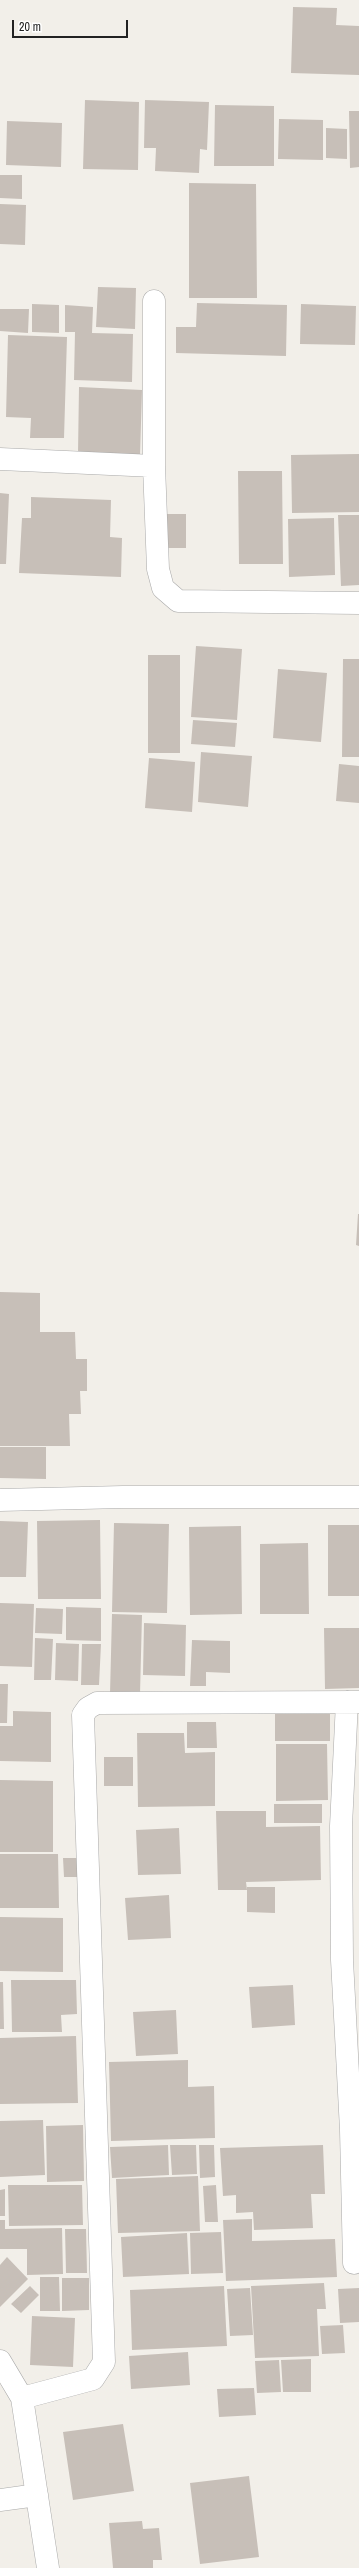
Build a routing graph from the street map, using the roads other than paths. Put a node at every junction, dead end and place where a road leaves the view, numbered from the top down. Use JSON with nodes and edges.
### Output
{"nodes":[{"id":1,"x":154,"y":301,"type":"dead end"},
{"id":2,"x":0,"y":459,"type":"edge"},
{"id":3,"x":154,"y":466,"type":"junction"},
{"id":4,"x":359,"y":603,"type":"edge"},
{"id":5,"x":359,"y":1497,"type":"edge"},
{"id":6,"x":0,"y":1500,"type":"edge"},
{"id":7,"x":353,"y":1702,"type":"edge"},
{"id":8,"x":354,"y":2263,"type":"dead end"},
{"id":9,"x":0,"y":2361,"type":"edge"},
{"id":10,"x":22,"y":2398,"type":"junction"},
{"id":11,"x":37,"y":2495,"type":"junction"},
{"id":12,"x":0,"y":2500,"type":"edge"},
{"id":13,"x":48,"y":2568,"type":"edge"}],
"edges":[{"from":1,"to":3,"type":"street"},
{"from":2,"to":3,"type":"street"},
{"from":3,"to":4,"type":"street"},
{"from":5,"to":6,"type":"street"},
{"from":7,"to":8,"type":"street"},
{"from":7,"to":10,"type":"street"},
{"from":9,"to":10,"type":"street"},
{"from":10,"to":11,"type":"street"},
{"from":11,"to":12,"type":"street"},
{"from":11,"to":13,"type":"street"}]}
